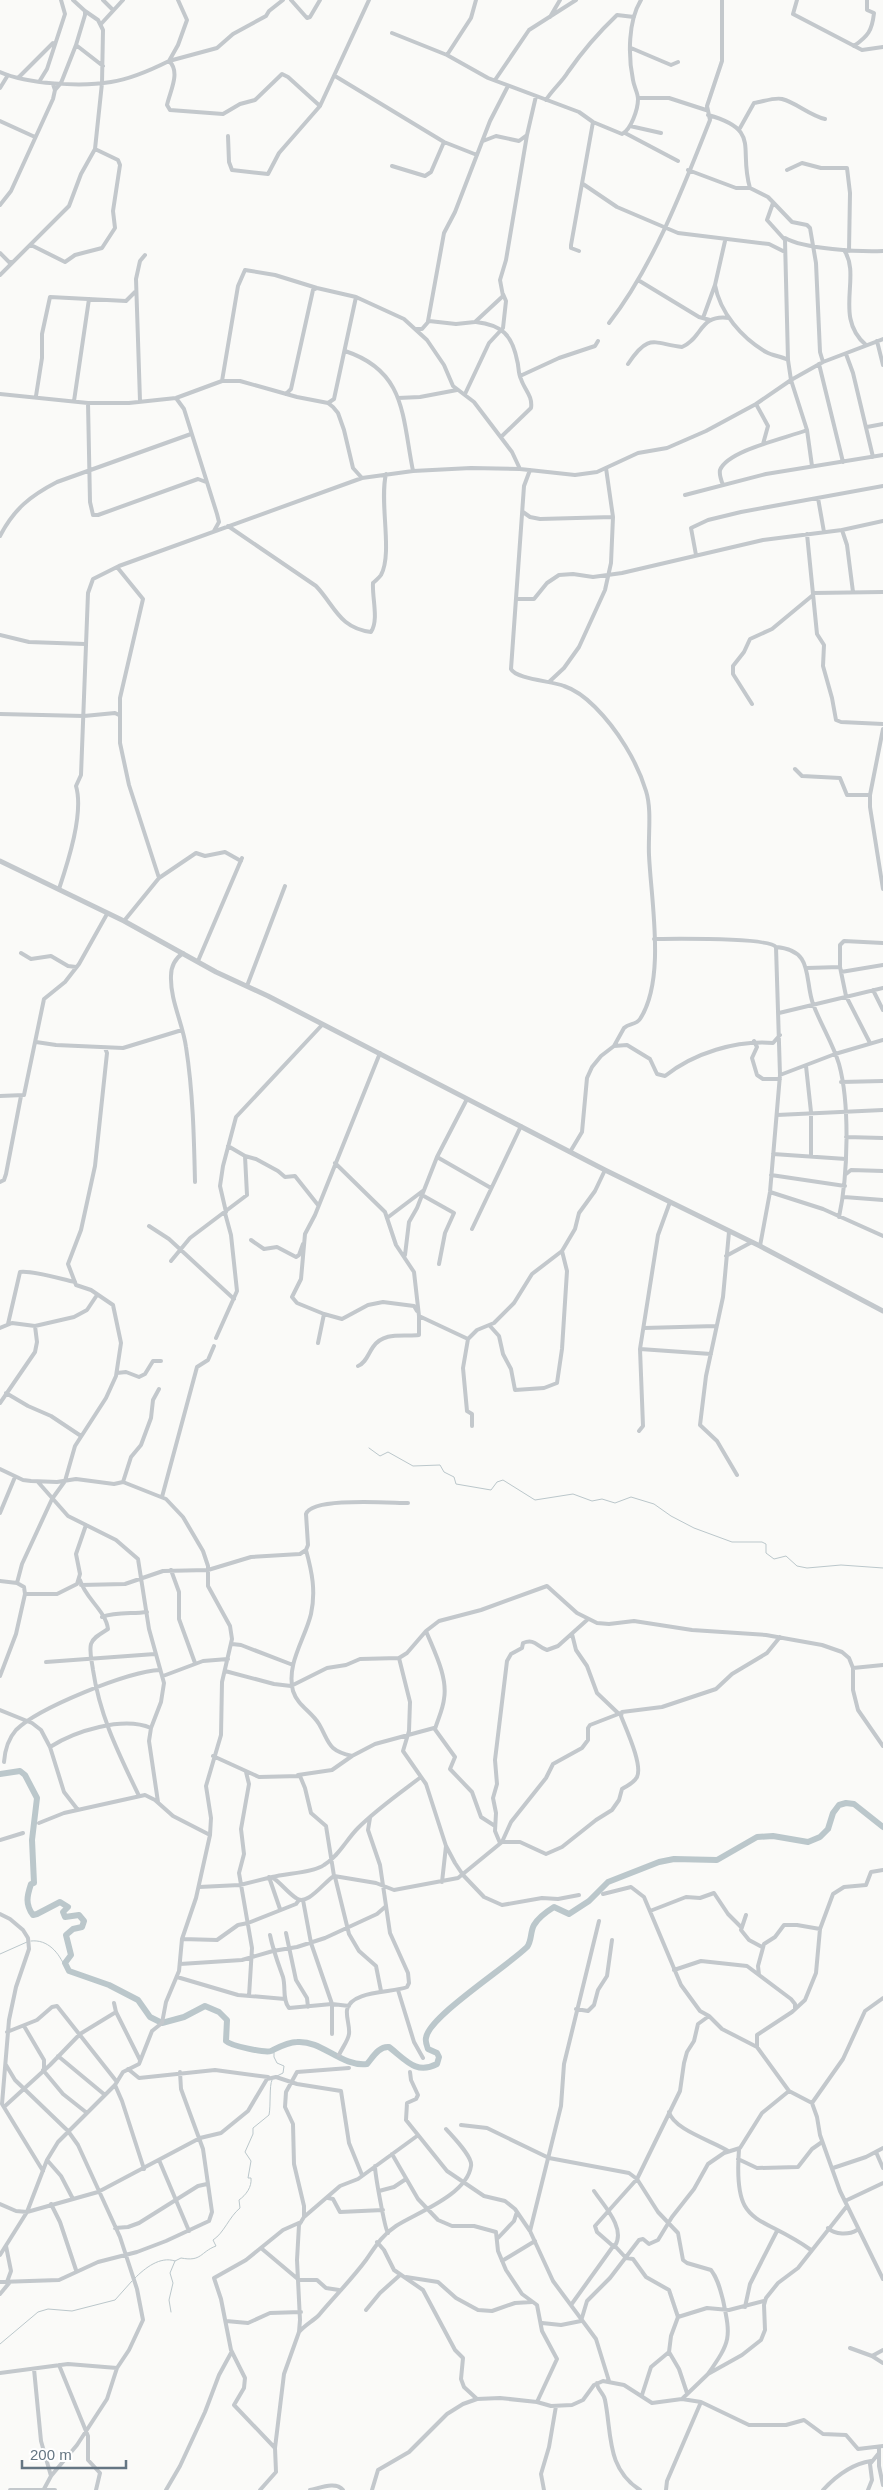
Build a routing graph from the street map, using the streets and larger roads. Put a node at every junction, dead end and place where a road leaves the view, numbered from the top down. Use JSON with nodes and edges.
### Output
{"nodes":[{"id":1,"x":61,"y":0,"type":"edge"},
{"id":2,"x":73,"y":0,"type":"edge"},
{"id":3,"x":103,"y":0,"type":"edge"},
{"id":4,"x":123,"y":0,"type":"edge"},
{"id":5,"x":178,"y":0,"type":"edge"},
{"id":6,"x":283,"y":0,"type":"edge"},
{"id":7,"x":291,"y":0,"type":"edge"},
{"id":8,"x":320,"y":0,"type":"edge"},
{"id":9,"x":368,"y":0,"type":"edge"},
{"id":10,"x":476,"y":0,"type":"edge"},
{"id":11,"x":560,"y":0,"type":"edge"},
{"id":12,"x":576,"y":0,"type":"edge"},
{"id":13,"x":641,"y":0,"type":"edge"},
{"id":14,"x":722,"y":0,"type":"edge"},
{"id":15,"x":797,"y":0,"type":"edge"},
{"id":16,"x":867,"y":0,"type":"edge"},
{"id":17,"x":112,"y":9,"type":"junction"},
{"id":18,"x":85,"y":11,"type":"junction"},
{"id":19,"x":634,"y":16,"type":"junction"},
{"id":20,"x":548,"y":18,"type":"junction"},
{"id":21,"x":102,"y":24,"type":"junction"},
{"id":22,"x":392,"y":33,"type":"dead end"},
{"id":23,"x":54,"y":43,"type":"junction"},
{"id":24,"x":76,"y":46,"type":"junction"},
{"id":25,"x":854,"y":46,"type":"junction"},
{"id":26,"x":883,"y":47,"type":"edge"},
{"id":27,"x":631,"y":48,"type":"junction"},
{"id":28,"x":447,"y":55,"type":"junction"},
{"id":29,"x":169,"y":61,"type":"junction"},
{"id":30,"x":678,"y":62,"type":"dead end"},
{"id":31,"x":102,"y":66,"type":"junction"},
{"id":32,"x":0,"y":72,"type":"edge"},
{"id":33,"x":8,"y":75,"type":"junction"},
{"id":34,"x":335,"y":76,"type":"junction"},
{"id":35,"x":18,"y":78,"type":"junction"},
{"id":36,"x":496,"y":80,"type":"junction"},
{"id":37,"x":39,"y":82,"type":"junction"},
{"id":38,"x":61,"y":82,"type":"junction"},
{"id":39,"x":102,"y":83,"type":"junction"},
{"id":40,"x":53,"y":84,"type":"junction"},
{"id":41,"x":508,"y":86,"type":"junction"},
{"id":42,"x":0,"y":88,"type":"edge"},
{"id":43,"x":55,"y":90,"type":"junction"},
{"id":44,"x":536,"y":96,"type":"junction"},
{"id":45,"x":638,"y":98,"type":"junction"},
{"id":46,"x":546,"y":100,"type":"junction"},
{"id":47,"x":320,"y":106,"type":"junction"},
{"id":48,"x":706,"y":110,"type":"junction"},
{"id":49,"x":708,"y":115,"type":"junction"},
{"id":50,"x":0,"y":120,"type":"edge"},
{"id":51,"x":825,"y":120,"type":"dead end"},
{"id":52,"x":593,"y":122,"type":"junction"},
{"id":53,"x":630,"y":126,"type":"junction"},
{"id":54,"x":740,"y":128,"type":"junction"},
{"id":55,"x":625,"y":133,"type":"junction"},
{"id":56,"x":661,"y":133,"type":"dead end"},
{"id":57,"x":527,"y":135,"type":"junction"},
{"id":58,"x":228,"y":136,"type":"dead end"},
{"id":59,"x":35,"y":137,"type":"junction"},
{"id":60,"x":483,"y":141,"type":"junction"},
{"id":61,"x":444,"y":142,"type":"junction"},
{"id":62,"x":95,"y":149,"type":"junction"},
{"id":63,"x":477,"y":155,"type":"junction"},
{"id":64,"x":678,"y":161,"type":"dead end"},
{"id":65,"x":392,"y":166,"type":"dead end"},
{"id":66,"x":688,"y":170,"type":"junction"},
{"id":67,"x":787,"y":170,"type":"dead end"},
{"id":68,"x":583,"y":184,"type":"junction"},
{"id":69,"x":750,"y":188,"type":"junction"},
{"id":70,"x":773,"y":203,"type":"junction"},
{"id":71,"x":0,"y":205,"type":"edge"},
{"id":72,"x":664,"y":228,"type":"junction"},
{"id":73,"x":785,"y":238,"type":"junction"},
{"id":74,"x":725,"y":241,"type":"junction"},
{"id":75,"x":793,"y":243,"type":"junction"},
{"id":76,"x":31,"y":245,"type":"junction"},
{"id":77,"x":812,"y":245,"type":"junction"},
{"id":78,"x":786,"y":246,"type":"junction"},
{"id":79,"x":847,"y":250,"type":"junction"},
{"id":80,"x":579,"y":251,"type":"dead end"},
{"id":81,"x":883,"y":251,"type":"edge"},
{"id":82,"x":785,"y":252,"type":"junction"},
{"id":83,"x":0,"y":253,"type":"edge"},
{"id":84,"x":145,"y":255,"type":"dead end"},
{"id":85,"x":13,"y":262,"type":"junction"},
{"id":86,"x":0,"y":275,"type":"edge"},
{"id":87,"x":638,"y":280,"type":"junction"},
{"id":88,"x":715,"y":285,"type":"junction"},
{"id":89,"x":317,"y":288,"type":"junction"},
{"id":90,"x":136,"y":292,"type":"junction"},
{"id":91,"x":503,"y":294,"type":"junction"},
{"id":92,"x":356,"y":297,"type":"junction"},
{"id":93,"x":88,"y":299,"type":"junction"},
{"id":94,"x":702,"y":318,"type":"junction"},
{"id":95,"x":729,"y":318,"type":"junction"},
{"id":96,"x":710,"y":320,"type":"junction"},
{"id":97,"x":428,"y":321,"type":"junction"},
{"id":98,"x":476,"y":322,"type":"junction"},
{"id":99,"x":609,"y":323,"type":"dead end"},
{"id":100,"x":416,"y":329,"type":"junction"},
{"id":101,"x":501,"y":329,"type":"junction"},
{"id":102,"x":883,"y":339,"type":"edge"},
{"id":103,"x":598,"y":341,"type":"dead end"},
{"id":104,"x":877,"y":341,"type":"junction"},
{"id":105,"x":866,"y":346,"type":"junction"},
{"id":106,"x":345,"y":351,"type":"junction"},
{"id":107,"x":846,"y":354,"type":"junction"},
{"id":108,"x":788,"y":360,"type":"junction"},
{"id":109,"x":821,"y":363,"type":"junction"},
{"id":110,"x":628,"y":364,"type":"dead end"},
{"id":111,"x":883,"y":365,"type":"edge"},
{"id":112,"x":520,"y":376,"type":"junction"},
{"id":113,"x":791,"y":380,"type":"junction"},
{"id":114,"x":222,"y":381,"type":"junction"},
{"id":115,"x":457,"y":390,"type":"junction"},
{"id":116,"x":0,"y":394,"type":"edge"},
{"id":117,"x":285,"y":394,"type":"junction"},
{"id":118,"x":465,"y":394,"type":"junction"},
{"id":119,"x":36,"y":396,"type":"junction"},
{"id":120,"x":184,"y":396,"type":"junction"},
{"id":121,"x":176,"y":398,"type":"junction"},
{"id":122,"x":398,"y":398,"type":"junction"},
{"id":123,"x":74,"y":401,"type":"junction"},
{"id":124,"x":140,"y":402,"type":"junction"},
{"id":125,"x":88,"y":403,"type":"junction"},
{"id":126,"x":182,"y":403,"type":"junction"},
{"id":127,"x":328,"y":403,"type":"junction"},
{"id":128,"x":756,"y":404,"type":"junction"},
{"id":129,"x":883,"y":424,"type":"edge"},
{"id":130,"x":867,"y":427,"type":"junction"},
{"id":131,"x":807,"y":430,"type":"junction"},
{"id":132,"x":191,"y":434,"type":"junction"},
{"id":133,"x":501,"y":437,"type":"junction"},
{"id":134,"x":763,"y":444,"type":"junction"},
{"id":135,"x":883,"y":455,"type":"edge"},
{"id":136,"x":873,"y":457,"type":"junction"},
{"id":137,"x":843,"y":462,"type":"junction"},
{"id":138,"x":812,"y":466,"type":"junction"},
{"id":139,"x":606,"y":468,"type":"junction"},
{"id":140,"x":520,"y":469,"type":"junction"},
{"id":141,"x":530,"y":470,"type":"junction"},
{"id":142,"x":89,"y":471,"type":"junction"},
{"id":143,"x":413,"y":471,"type":"junction"},
{"id":144,"x":386,"y":474,"type":"junction"},
{"id":145,"x":362,"y":478,"type":"junction"},
{"id":146,"x":206,"y":482,"type":"junction"},
{"id":147,"x":722,"y":485,"type":"junction"},
{"id":148,"x":883,"y":486,"type":"edge"},
{"id":149,"x":685,"y":495,"type":"dead end"},
{"id":150,"x":818,"y":498,"type":"junction"},
{"id":151,"x":524,"y":512,"type":"junction"},
{"id":152,"x":613,"y":517,"type":"junction"},
{"id":153,"x":883,"y":521,"type":"edge"},
{"id":154,"x":219,"y":522,"type":"junction"},
{"id":155,"x":227,"y":527,"type":"junction"},
{"id":156,"x":842,"y":530,"type":"junction"},
{"id":157,"x":214,"y":531,"type":"junction"},
{"id":158,"x":824,"y":532,"type":"junction"},
{"id":159,"x":807,"y":534,"type":"junction"},
{"id":160,"x":0,"y":536,"type":"edge"},
{"id":161,"x":696,"y":555,"type":"junction"},
{"id":162,"x":116,"y":567,"type":"junction"},
{"id":163,"x":608,"y":574,"type":"junction"},
{"id":164,"x":853,"y":592,"type":"junction"},
{"id":165,"x":883,"y":592,"type":"edge"},
{"id":166,"x":813,"y":594,"type":"junction"},
{"id":167,"x":518,"y":599,"type":"junction"},
{"id":168,"x":0,"y":635,"type":"edge"},
{"id":169,"x":85,"y":644,"type":"junction"},
{"id":170,"x":549,"y":682,"type":"junction"},
{"id":171,"x":752,"y":704,"type":"dead end"},
{"id":172,"x":0,"y":714,"type":"edge"},
{"id":173,"x":84,"y":716,"type":"junction"},
{"id":174,"x":119,"y":716,"type":"junction"},
{"id":175,"x":883,"y":724,"type":"edge"},
{"id":176,"x":883,"y":729,"type":"edge"},
{"id":177,"x":795,"y":768,"type":"dead end"},
{"id":178,"x":870,"y":794,"type":"junction"},
{"id":179,"x":0,"y":861,"type":"edge"},
{"id":180,"x":159,"y":878,"type":"junction"},
{"id":181,"x":285,"y":886,"type":"dead end"},
{"id":182,"x":59,"y":889,"type":"junction"},
{"id":183,"x":883,"y":889,"type":"edge"},
{"id":184,"x":107,"y":914,"type":"junction"},
{"id":185,"x":124,"y":921,"type":"junction"},
{"id":186,"x":654,"y":939,"type":"junction"},
{"id":187,"x":883,"y":943,"type":"edge"},
{"id":188,"x":776,"y":947,"type":"junction"},
{"id":189,"x":21,"y":953,"type":"dead end"},
{"id":190,"x":183,"y":953,"type":"junction"},
{"id":191,"x":198,"y":961,"type":"junction"},
{"id":192,"x":883,"y":965,"type":"edge"},
{"id":193,"x":76,"y":967,"type":"junction"},
{"id":194,"x":807,"y":968,"type":"junction"},
{"id":195,"x":841,"y":970,"type":"junction"},
{"id":196,"x":247,"y":986,"type":"junction"},
{"id":197,"x":883,"y":988,"type":"edge"},
{"id":198,"x":872,"y":990,"type":"junction"},
{"id":199,"x":846,"y":996,"type":"junction"},
{"id":200,"x":813,"y":1004,"type":"junction"},
{"id":201,"x":883,"y":1010,"type":"edge"},
{"id":202,"x":779,"y":1013,"type":"junction"},
{"id":203,"x":322,"y":1025,"type":"junction"},
{"id":204,"x":182,"y":1030,"type":"junction"},
{"id":205,"x":780,"y":1036,"type":"junction"},
{"id":206,"x":883,"y":1040,"type":"edge"},
{"id":207,"x":754,"y":1041,"type":"junction"},
{"id":208,"x":36,"y":1042,"type":"junction"},
{"id":209,"x":870,"y":1043,"type":"junction"},
{"id":210,"x":614,"y":1046,"type":"junction"},
{"id":211,"x":105,"y":1048,"type":"junction"},
{"id":212,"x":380,"y":1053,"type":"junction"},
{"id":213,"x":835,"y":1054,"type":"junction"},
{"id":214,"x":806,"y":1066,"type":"junction"},
{"id":215,"x":780,"y":1077,"type":"junction"},
{"id":216,"x":883,"y":1081,"type":"edge"},
{"id":217,"x":841,"y":1082,"type":"junction"},
{"id":218,"x":0,"y":1096,"type":"edge"},
{"id":219,"x":21,"y":1096,"type":"junction"},
{"id":220,"x":467,"y":1099,"type":"junction"},
{"id":221,"x":883,"y":1110,"type":"edge"},
{"id":222,"x":845,"y":1111,"type":"junction"},
{"id":223,"x":811,"y":1112,"type":"junction"},
{"id":224,"x":777,"y":1114,"type":"junction"},
{"id":225,"x":521,"y":1126,"type":"junction"},
{"id":226,"x":846,"y":1137,"type":"junction"},
{"id":227,"x":883,"y":1138,"type":"edge"},
{"id":228,"x":228,"y":1146,"type":"junction"},
{"id":229,"x":570,"y":1152,"type":"junction"},
{"id":230,"x":773,"y":1154,"type":"junction"},
{"id":231,"x":245,"y":1156,"type":"junction"},
{"id":232,"x":811,"y":1156,"type":"junction"},
{"id":233,"x":437,"y":1157,"type":"junction"},
{"id":234,"x":846,"y":1159,"type":"junction"},
{"id":235,"x":335,"y":1163,"type":"junction"},
{"id":236,"x":606,"y":1170,"type":"junction"},
{"id":237,"x":883,"y":1171,"type":"edge"},
{"id":238,"x":846,"y":1174,"type":"junction"},
{"id":239,"x":771,"y":1175,"type":"junction"},
{"id":240,"x":0,"y":1182,"type":"edge"},
{"id":241,"x":196,"y":1182,"type":"dead end"},
{"id":242,"x":845,"y":1186,"type":"junction"},
{"id":243,"x":491,"y":1188,"type":"junction"},
{"id":244,"x":423,"y":1192,"type":"junction"},
{"id":245,"x":770,"y":1192,"type":"junction"},
{"id":246,"x":844,"y":1197,"type":"junction"},
{"id":247,"x":883,"y":1200,"type":"edge"},
{"id":248,"x":670,"y":1202,"type":"junction"},
{"id":249,"x":318,"y":1204,"type":"junction"},
{"id":250,"x":225,"y":1212,"type":"junction"},
{"id":251,"x":839,"y":1217,"type":"junction"},
{"id":252,"x":387,"y":1218,"type":"junction"},
{"id":253,"x":149,"y":1226,"type":"dead end"},
{"id":254,"x":472,"y":1229,"type":"dead end"},
{"id":255,"x":729,"y":1232,"type":"junction"},
{"id":256,"x":883,"y":1236,"type":"edge"},
{"id":257,"x":304,"y":1239,"type":"junction"},
{"id":258,"x":251,"y":1240,"type":"dead end"},
{"id":259,"x":752,"y":1242,"type":"junction"},
{"id":260,"x":760,"y":1246,"type":"junction"},
{"id":261,"x":180,"y":1249,"type":"junction"},
{"id":262,"x":562,"y":1251,"type":"junction"},
{"id":263,"x":405,"y":1256,"type":"junction"},
{"id":264,"x":726,"y":1256,"type":"junction"},
{"id":265,"x":171,"y":1262,"type":"dead end"},
{"id":266,"x":438,"y":1264,"type":"dead end"},
{"id":267,"x":75,"y":1282,"type":"junction"},
{"id":268,"x":97,"y":1295,"type":"junction"},
{"id":269,"x":234,"y":1299,"type":"junction"},
{"id":270,"x":883,"y":1311,"type":"edge"},
{"id":271,"x":324,"y":1314,"type":"junction"},
{"id":272,"x":418,"y":1314,"type":"junction"},
{"id":273,"x":8,"y":1324,"type":"junction"},
{"id":274,"x":35,"y":1326,"type":"junction"},
{"id":275,"x":490,"y":1326,"type":"junction"},
{"id":276,"x":716,"y":1326,"type":"junction"},
{"id":277,"x":0,"y":1328,"type":"edge"},
{"id":278,"x":644,"y":1328,"type":"junction"},
{"id":279,"x":216,"y":1338,"type":"dead end"},
{"id":280,"x":468,"y":1340,"type":"junction"},
{"id":281,"x":318,"y":1343,"type":"dead end"},
{"id":282,"x":214,"y":1346,"type":"dead end"},
{"id":283,"x":640,"y":1349,"type":"junction"},
{"id":284,"x":711,"y":1354,"type":"junction"},
{"id":285,"x":160,"y":1361,"type":"dead end"},
{"id":286,"x":358,"y":1366,"type":"dead end"},
{"id":287,"x":117,"y":1373,"type":"junction"},
{"id":288,"x":159,"y":1390,"type":"dead end"},
{"id":289,"x":6,"y":1393,"type":"junction"},
{"id":290,"x":0,"y":1402,"type":"edge"},
{"id":291,"x":472,"y":1426,"type":"dead end"},
{"id":292,"x":639,"y":1431,"type":"dead end"},
{"id":293,"x":81,"y":1436,"type":"junction"},
{"id":294,"x":0,"y":1469,"type":"edge"},
{"id":295,"x":737,"y":1474,"type":"dead end"},
{"id":296,"x":15,"y":1477,"type":"junction"},
{"id":297,"x":65,"y":1481,"type":"junction"},
{"id":298,"x":38,"y":1482,"type":"junction"},
{"id":299,"x":123,"y":1482,"type":"junction"},
{"id":300,"x":162,"y":1497,"type":"junction"},
{"id":301,"x":52,"y":1498,"type":"junction"},
{"id":302,"x":408,"y":1503,"type":"dead end"},
{"id":303,"x":0,"y":1513,"type":"edge"},
{"id":304,"x":86,"y":1525,"type":"junction"},
{"id":305,"x":306,"y":1550,"type":"junction"},
{"id":306,"x":171,"y":1570,"type":"junction"},
{"id":307,"x":208,"y":1570,"type":"junction"},
{"id":308,"x":141,"y":1580,"type":"junction"},
{"id":309,"x":0,"y":1581,"type":"edge"},
{"id":310,"x":81,"y":1582,"type":"junction"},
{"id":311,"x":17,"y":1583,"type":"junction"},
{"id":312,"x":25,"y":1594,"type":"junction"},
{"id":313,"x":148,"y":1612,"type":"junction"},
{"id":314,"x":102,"y":1617,"type":"junction"},
{"id":315,"x":587,"y":1620,"type":"junction"},
{"id":316,"x":426,"y":1631,"type":"junction"},
{"id":317,"x":572,"y":1634,"type":"junction"},
{"id":318,"x":780,"y":1637,"type":"junction"},
{"id":319,"x":232,"y":1644,"type":"junction"},
{"id":320,"x":155,"y":1654,"type":"junction"},
{"id":321,"x":399,"y":1658,"type":"junction"},
{"id":322,"x":91,"y":1659,"type":"junction"},
{"id":323,"x":228,"y":1659,"type":"junction"},
{"id":324,"x":46,"y":1662,"type":"dead end"},
{"id":325,"x":195,"y":1664,"type":"junction"},
{"id":326,"x":293,"y":1665,"type":"junction"},
{"id":327,"x":883,"y":1665,"type":"edge"},
{"id":328,"x":853,"y":1668,"type":"junction"},
{"id":329,"x":160,"y":1670,"type":"junction"},
{"id":330,"x":225,"y":1671,"type":"junction"},
{"id":331,"x":0,"y":1676,"type":"edge"},
{"id":332,"x":163,"y":1676,"type":"junction"},
{"id":333,"x":292,"y":1686,"type":"junction"},
{"id":334,"x":96,"y":1687,"type":"junction"},
{"id":335,"x":0,"y":1710,"type":"edge"},
{"id":336,"x":620,"y":1713,"type":"junction"},
{"id":337,"x":28,"y":1720,"type":"junction"},
{"id":338,"x":107,"y":1725,"type":"junction"},
{"id":339,"x":151,"y":1728,"type":"junction"},
{"id":340,"x":435,"y":1729,"type":"junction"},
{"id":341,"x":408,"y":1735,"type":"junction"},
{"id":342,"x":883,"y":1746,"type":"edge"},
{"id":343,"x":50,"y":1747,"type":"junction"},
{"id":344,"x":213,"y":1756,"type":"junction"},
{"id":345,"x":352,"y":1756,"type":"junction"},
{"id":346,"x":4,"y":1762,"type":"dead end"},
{"id":347,"x":246,"y":1772,"type":"junction"},
{"id":348,"x":298,"y":1775,"type":"junction"},
{"id":349,"x":421,"y":1777,"type":"junction"},
{"id":350,"x":139,"y":1796,"type":"junction"},
{"id":351,"x":158,"y":1802,"type":"junction"},
{"id":352,"x":78,"y":1810,"type":"junction"},
{"id":353,"x":370,"y":1818,"type":"junction"},
{"id":354,"x":38,"y":1823,"type":"dead end"},
{"id":355,"x":495,"y":1826,"type":"junction"},
{"id":356,"x":23,"y":1833,"type":"dead end"},
{"id":357,"x":210,"y":1835,"type":"junction"},
{"id":358,"x":0,"y":1840,"type":"edge"},
{"id":359,"x":501,"y":1843,"type":"junction"},
{"id":360,"x":446,"y":1846,"type":"junction"},
{"id":361,"x":330,"y":1860,"type":"junction"},
{"id":362,"x":883,"y":1870,"type":"edge"},
{"id":363,"x":463,"y":1875,"type":"junction"},
{"id":364,"x":335,"y":1876,"type":"junction"},
{"id":365,"x":271,"y":1877,"type":"junction"},
{"id":366,"x":442,"y":1882,"type":"junction"},
{"id":367,"x":240,"y":1885,"type":"junction"},
{"id":368,"x":383,"y":1886,"type":"junction"},
{"id":369,"x":199,"y":1888,"type":"junction"},
{"id":370,"x":603,"y":1894,"type":"dead end"},
{"id":371,"x":579,"y":1896,"type":"dead end"},
{"id":372,"x":301,"y":1900,"type":"junction"},
{"id":373,"x":385,"y":1907,"type":"junction"},
{"id":374,"x":280,"y":1909,"type":"junction"},
{"id":375,"x":650,"y":1911,"type":"junction"},
{"id":376,"x":0,"y":1914,"type":"edge"},
{"id":377,"x":746,"y":1915,"type":"dead end"},
{"id":378,"x":599,"y":1921,"type":"dead end"},
{"id":379,"x":248,"y":1923,"type":"junction"},
{"id":380,"x":347,"y":1927,"type":"junction"},
{"id":381,"x":741,"y":1927,"type":"junction"},
{"id":382,"x":820,"y":1929,"type":"junction"},
{"id":383,"x":286,"y":1934,"type":"dead end"},
{"id":384,"x":270,"y":1935,"type":"dead end"},
{"id":385,"x":182,"y":1939,"type":"junction"},
{"id":386,"x":612,"y":1940,"type":"dead end"},
{"id":387,"x":311,"y":1943,"type":"junction"},
{"id":388,"x":762,"y":1948,"type":"junction"},
{"id":389,"x":289,"y":1949,"type":"junction"},
{"id":390,"x":273,"y":1951,"type":"junction"},
{"id":391,"x":252,"y":1957,"type":"junction"},
{"id":392,"x":180,"y":1964,"type":"junction"},
{"id":393,"x":674,"y":1970,"type":"junction"},
{"id":394,"x":759,"y":1975,"type":"junction"},
{"id":395,"x":177,"y":1977,"type":"junction"},
{"id":396,"x":398,"y":1990,"type":"junction"},
{"id":397,"x":381,"y":1991,"type":"junction"},
{"id":398,"x":249,"y":1996,"type":"junction"},
{"id":399,"x":883,"y":1998,"type":"edge"},
{"id":400,"x":285,"y":1999,"type":"junction"},
{"id":401,"x":114,"y":2003,"type":"dead end"},
{"id":402,"x":332,"y":2004,"type":"junction"},
{"id":403,"x":349,"y":2006,"type":"junction"},
{"id":404,"x":308,"y":2007,"type":"junction"},
{"id":405,"x":576,"y":2009,"type":"junction"},
{"id":406,"x":795,"y":2009,"type":"junction"},
{"id":407,"x":116,"y":2012,"type":"junction"},
{"id":408,"x":709,"y":2016,"type":"junction"},
{"id":409,"x":24,"y":2026,"type":"junction"},
{"id":410,"x":7,"y":2032,"type":"junction"},
{"id":411,"x":80,"y":2034,"type":"junction"},
{"id":412,"x":332,"y":2034,"type":"dead end"},
{"id":413,"x":757,"y":2047,"type":"junction"},
{"id":414,"x":339,"y":2055,"type":"dead end"},
{"id":415,"x":58,"y":2056,"type":"junction"},
{"id":416,"x":423,"y":2058,"type":"dead end"},
{"id":417,"x":140,"y":2060,"type":"junction"},
{"id":418,"x":6,"y":2065,"type":"junction"},
{"id":419,"x":349,"y":2068,"type":"dead end"},
{"id":420,"x":128,"y":2069,"type":"junction"},
{"id":421,"x":44,"y":2070,"type":"junction"},
{"id":422,"x":180,"y":2072,"type":"junction"},
{"id":423,"x":410,"y":2072,"type":"dead end"},
{"id":424,"x":268,"y":2077,"type":"junction"},
{"id":425,"x":2,"y":2081,"type":"edge"},
{"id":426,"x":291,"y":2082,"type":"junction"},
{"id":427,"x":116,"y":2084,"type":"junction"},
{"id":428,"x":24,"y":2088,"type":"junction"},
{"id":429,"x":789,"y":2090,"type":"junction"},
{"id":430,"x":105,"y":2094,"type":"junction"},
{"id":431,"x":812,"y":2104,"type":"junction"},
{"id":432,"x":4,"y":2107,"type":"junction"},
{"id":433,"x":669,"y":2112,"type":"junction"},
{"id":434,"x":87,"y":2113,"type":"junction"},
{"id":435,"x":461,"y":2125,"type":"dead end"},
{"id":436,"x":446,"y":2129,"type":"dead end"},
{"id":437,"x":68,"y":2131,"type":"junction"},
{"id":438,"x":417,"y":2136,"type":"junction"},
{"id":439,"x":200,"y":2138,"type":"junction"},
{"id":440,"x":822,"y":2142,"type":"junction"},
{"id":441,"x":883,"y":2148,"type":"edge"},
{"id":442,"x":739,"y":2149,"type":"junction"},
{"id":443,"x":728,"y":2151,"type":"junction"},
{"id":444,"x":876,"y":2152,"type":"junction"},
{"id":445,"x":392,"y":2154,"type":"junction"},
{"id":446,"x":548,"y":2158,"type":"junction"},
{"id":447,"x":738,"y":2159,"type":"junction"},
{"id":448,"x":47,"y":2160,"type":"junction"},
{"id":449,"x":159,"y":2160,"type":"junction"},
{"id":450,"x":375,"y":2165,"type":"junction"},
{"id":451,"x":833,"y":2168,"type":"junction"},
{"id":452,"x":883,"y":2168,"type":"edge"},
{"id":453,"x":144,"y":2169,"type":"junction"},
{"id":454,"x":43,"y":2171,"type":"junction"},
{"id":455,"x":362,"y":2175,"type":"junction"},
{"id":456,"x":406,"y":2179,"type":"junction"},
{"id":457,"x":636,"y":2179,"type":"junction"},
{"id":458,"x":463,"y":2181,"type":"junction"},
{"id":459,"x":883,"y":2183,"type":"edge"},
{"id":460,"x":207,"y":2184,"type":"junction"},
{"id":461,"x":379,"y":2191,"type":"junction"},
{"id":462,"x":594,"y":2191,"type":"dead end"},
{"id":463,"x":98,"y":2192,"type":"junction"},
{"id":464,"x":328,"y":2198,"type":"junction"},
{"id":465,"x":73,"y":2199,"type":"junction"},
{"id":466,"x":175,"y":2200,"type":"junction"},
{"id":467,"x":845,"y":2201,"type":"junction"},
{"id":468,"x":0,"y":2204,"type":"edge"},
{"id":469,"x":51,"y":2204,"type":"junction"},
{"id":470,"x":847,"y":2206,"type":"junction"},
{"id":471,"x":384,"y":2210,"type":"junction"},
{"id":472,"x":429,"y":2210,"type":"junction"},
{"id":473,"x":609,"y":2210,"type":"junction"},
{"id":474,"x":27,"y":2212,"type":"junction"},
{"id":475,"x":517,"y":2212,"type":"junction"},
{"id":476,"x":304,"y":2217,"type":"junction"},
{"id":477,"x":301,"y":2222,"type":"junction"},
{"id":478,"x":668,"y":2224,"type":"junction"},
{"id":479,"x":115,"y":2228,"type":"junction"},
{"id":480,"x":828,"y":2228,"type":"junction"},
{"id":481,"x":857,"y":2230,"type":"junction"},
{"id":482,"x":189,"y":2231,"type":"junction"},
{"id":483,"x":530,"y":2231,"type":"junction"},
{"id":484,"x":777,"y":2231,"type":"junction"},
{"id":485,"x":388,"y":2233,"type":"junction"},
{"id":486,"x":498,"y":2238,"type":"junction"},
{"id":487,"x":535,"y":2241,"type":"junction"},
{"id":488,"x":377,"y":2242,"type":"junction"},
{"id":489,"x":6,"y":2246,"type":"junction"},
{"id":490,"x":614,"y":2246,"type":"junction"},
{"id":491,"x":261,"y":2248,"type":"junction"},
{"id":492,"x":811,"y":2250,"type":"junction"},
{"id":493,"x":126,"y":2254,"type":"junction"},
{"id":494,"x":0,"y":2255,"type":"edge"},
{"id":495,"x":626,"y":2258,"type":"junction"},
{"id":496,"x":502,"y":2261,"type":"junction"},
{"id":497,"x":76,"y":2270,"type":"junction"},
{"id":498,"x":400,"y":2275,"type":"junction"},
{"id":499,"x":297,"y":2279,"type":"junction"},
{"id":500,"x":883,"y":2279,"type":"edge"},
{"id":501,"x":0,"y":2282,"type":"edge"},
{"id":502,"x":8,"y":2282,"type":"junction"},
{"id":503,"x":339,"y":2290,"type":"junction"},
{"id":504,"x":0,"y":2294,"type":"edge"},
{"id":505,"x":764,"y":2301,"type":"junction"},
{"id":506,"x":534,"y":2302,"type":"junction"},
{"id":507,"x":571,"y":2305,"type":"junction"},
{"id":508,"x":745,"y":2307,"type":"junction"},
{"id":509,"x":366,"y":2310,"type":"dead end"},
{"id":510,"x":726,"y":2310,"type":"junction"},
{"id":511,"x":301,"y":2312,"type":"junction"},
{"id":512,"x":678,"y":2317,"type":"junction"},
{"id":513,"x":226,"y":2321,"type":"junction"},
{"id":514,"x":581,"y":2321,"type":"junction"},
{"id":515,"x":542,"y":2323,"type":"junction"},
{"id":516,"x":299,"y":2332,"type":"junction"},
{"id":517,"x":850,"y":2348,"type":"dead end"},
{"id":518,"x":231,"y":2350,"type":"junction"},
{"id":519,"x":883,"y":2350,"type":"edge"},
{"id":520,"x":670,"y":2352,"type":"junction"},
{"id":521,"x":872,"y":2356,"type":"junction"},
{"id":522,"x":883,"y":2363,"type":"edge"},
{"id":523,"x":59,"y":2366,"type":"junction"},
{"id":524,"x":117,"y":2368,"type":"junction"},
{"id":525,"x":34,"y":2369,"type":"junction"},
{"id":526,"x":0,"y":2373,"type":"edge"},
{"id":527,"x":708,"y":2374,"type":"junction"},
{"id":528,"x":609,"y":2381,"type":"junction"},
{"id":529,"x":597,"y":2383,"type":"junction"},
{"id":530,"x":687,"y":2393,"type":"junction"},
{"id":531,"x":642,"y":2395,"type":"junction"},
{"id":532,"x":477,"y":2399,"type":"junction"},
{"id":533,"x":682,"y":2399,"type":"junction"},
{"id":534,"x":537,"y":2402,"type":"junction"},
{"id":535,"x":701,"y":2402,"type":"junction"},
{"id":536,"x":556,"y":2406,"type":"junction"},
{"id":537,"x":86,"y":2430,"type":"junction"},
{"id":538,"x":881,"y":2447,"type":"edge"},
{"id":539,"x":275,"y":2448,"type":"junction"},
{"id":540,"x":879,"y":2453,"type":"junction"},
{"id":541,"x":871,"y":2461,"type":"junction"},
{"id":542,"x":51,"y":2476,"type":"junction"},
{"id":543,"x":883,"y":2485,"type":"edge"},
{"id":544,"x":44,"y":2489,"type":"junction"},
{"id":545,"x":10,"y":2490,"type":"edge"},
{"id":546,"x":29,"y":2490,"type":"edge"},
{"id":547,"x":55,"y":2490,"type":"edge"},
{"id":548,"x":96,"y":2490,"type":"edge"},
{"id":549,"x":166,"y":2490,"type":"edge"},
{"id":550,"x":260,"y":2490,"type":"edge"},
{"id":551,"x":310,"y":2490,"type":"edge"},
{"id":552,"x":343,"y":2490,"type":"edge"},
{"id":553,"x":372,"y":2490,"type":"edge"},
{"id":554,"x":544,"y":2490,"type":"edge"},
{"id":555,"x":640,"y":2490,"type":"edge"},
{"id":556,"x":666,"y":2490,"type":"edge"},
{"id":557,"x":823,"y":2490,"type":"edge"},
{"id":558,"x":868,"y":2490,"type":"edge"}],
"edges":[{"from":1,"to":23,"type":"street"},
{"from":2,"to":18,"type":"street"},
{"from":3,"to":17,"type":"street"},
{"from":4,"to":17,"type":"street"},
{"from":5,"to":29,"type":"street"},
{"from":6,"to":29,"type":"street"},
{"from":7,"to":8,"type":"street"},
{"from":9,"to":34,"type":"street"},
{"from":10,"to":28,"type":"street"},
{"from":11,"to":20,"type":"street"},
{"from":12,"to":20,"type":"street"},
{"from":13,"to":19,"type":"street"},
{"from":14,"to":48,"type":"street"},
{"from":15,"to":25,"type":"street"},
{"from":16,"to":25,"type":"street"},
{"from":17,"to":21,"type":"street"},
{"from":18,"to":21,"type":"street"},
{"from":18,"to":24,"type":"street"},
{"from":19,"to":27,"type":"street"},
{"from":19,"to":46,"type":"street"},
{"from":20,"to":36,"type":"street"},
{"from":21,"to":31,"type":"street"},
{"from":22,"to":28,"type":"street"},
{"from":23,"to":35,"type":"street"},
{"from":23,"to":37,"type":"street"},
{"from":24,"to":31,"type":"street"},
{"from":24,"to":38,"type":"street"},
{"from":25,"to":26,"type":"street"},
{"from":27,"to":30,"type":"street"},
{"from":27,"to":45,"type":"street"},
{"from":28,"to":36,"type":"street"},
{"from":29,"to":39,"type":"street"},
{"from":29,"to":47,"type":"street"},
{"from":31,"to":39,"type":"street"},
{"from":32,"to":33,"type":"street"},
{"from":33,"to":35,"type":"street"},
{"from":33,"to":42,"type":"street"},
{"from":34,"to":47,"type":"street"},
{"from":34,"to":61,"type":"street"},
{"from":35,"to":37,"type":"street"},
{"from":36,"to":41,"type":"street"},
{"from":37,"to":40,"type":"street"},
{"from":38,"to":39,"type":"street"},
{"from":38,"to":40,"type":"street"},
{"from":38,"to":43,"type":"street"},
{"from":39,"to":62,"type":"street"},
{"from":40,"to":43,"type":"street"},
{"from":41,"to":44,"type":"street"},
{"from":41,"to":60,"type":"street"},
{"from":43,"to":59,"type":"street"},
{"from":44,"to":46,"type":"street"},
{"from":44,"to":57,"type":"street"},
{"from":45,"to":48,"type":"street"},
{"from":45,"to":53,"type":"street"},
{"from":46,"to":52,"type":"street"},
{"from":47,"to":58,"type":"street"},
{"from":48,"to":49,"type":"street"},
{"from":49,"to":54,"type":"street"},
{"from":49,"to":66,"type":"street"},
{"from":50,"to":59,"type":"street"},
{"from":51,"to":54,"type":"street"},
{"from":52,"to":55,"type":"street"},
{"from":52,"to":68,"type":"street"},
{"from":53,"to":55,"type":"street"},
{"from":53,"to":56,"type":"street"},
{"from":54,"to":69,"type":"street"},
{"from":55,"to":64,"type":"street"},
{"from":57,"to":60,"type":"street"},
{"from":57,"to":91,"type":"street"},
{"from":59,"to":71,"type":"street"},
{"from":60,"to":63,"type":"street"},
{"from":61,"to":63,"type":"street"},
{"from":61,"to":65,"type":"street"},
{"from":62,"to":76,"type":"street"},
{"from":62,"to":76,"type":"street"},
{"from":63,"to":97,"type":"street"},
{"from":66,"to":69,"type":"street"},
{"from":66,"to":72,"type":"street"},
{"from":67,"to":79,"type":"street"},
{"from":68,"to":72,"type":"street"},
{"from":68,"to":80,"type":"street"},
{"from":69,"to":70,"type":"street"},
{"from":70,"to":73,"type":"street"},
{"from":70,"to":77,"type":"street"},
{"from":72,"to":74,"type":"street"},
{"from":72,"to":87,"type":"street"},
{"from":73,"to":75,"type":"street"},
{"from":73,"to":78,"type":"street"},
{"from":74,"to":82,"type":"street"},
{"from":74,"to":88,"type":"street"},
{"from":75,"to":77,"type":"street"},
{"from":75,"to":78,"type":"street"},
{"from":76,"to":85,"type":"street"},
{"from":77,"to":79,"type":"street"},
{"from":77,"to":109,"type":"street"},
{"from":78,"to":82,"type":"street"},
{"from":79,"to":81,"type":"street"},
{"from":79,"to":105,"type":"street"},
{"from":82,"to":108,"type":"street"},
{"from":83,"to":85,"type":"street"},
{"from":84,"to":90,"type":"street"},
{"from":85,"to":86,"type":"street"},
{"from":87,"to":94,"type":"street"},
{"from":87,"to":99,"type":"street"},
{"from":88,"to":94,"type":"street"},
{"from":88,"to":95,"type":"street"},
{"from":89,"to":92,"type":"street"},
{"from":89,"to":114,"type":"street"},
{"from":89,"to":117,"type":"street"},
{"from":90,"to":93,"type":"street"},
{"from":90,"to":124,"type":"street"},
{"from":91,"to":98,"type":"street"},
{"from":91,"to":101,"type":"street"},
{"from":92,"to":100,"type":"street"},
{"from":92,"to":106,"type":"street"},
{"from":93,"to":119,"type":"street"},
{"from":93,"to":123,"type":"street"},
{"from":94,"to":96,"type":"street"},
{"from":95,"to":96,"type":"street"},
{"from":95,"to":108,"type":"street"},
{"from":96,"to":110,"type":"street"},
{"from":97,"to":98,"type":"street"},
{"from":97,"to":100,"type":"street"},
{"from":98,"to":101,"type":"street"},
{"from":100,"to":115,"type":"street"},
{"from":101,"to":112,"type":"street"},
{"from":101,"to":118,"type":"street"},
{"from":102,"to":104,"type":"street"},
{"from":103,"to":112,"type":"street"},
{"from":104,"to":105,"type":"street"},
{"from":104,"to":111,"type":"street"},
{"from":105,"to":107,"type":"street"},
{"from":106,"to":122,"type":"street"},
{"from":106,"to":127,"type":"street"},
{"from":107,"to":109,"type":"street"},
{"from":107,"to":130,"type":"street"},
{"from":108,"to":113,"type":"street"},
{"from":109,"to":113,"type":"street"},
{"from":109,"to":137,"type":"street"},
{"from":112,"to":133,"type":"street"},
{"from":113,"to":128,"type":"street"},
{"from":113,"to":131,"type":"street"},
{"from":114,"to":117,"type":"street"},
{"from":114,"to":120,"type":"street"},
{"from":115,"to":118,"type":"street"},
{"from":115,"to":122,"type":"street"},
{"from":116,"to":119,"type":"street"},
{"from":117,"to":127,"type":"street"},
{"from":118,"to":133,"type":"street"},
{"from":119,"to":123,"type":"street"},
{"from":120,"to":121,"type":"street"},
{"from":120,"to":126,"type":"street"},
{"from":121,"to":124,"type":"street"},
{"from":121,"to":126,"type":"street"},
{"from":122,"to":143,"type":"street"},
{"from":123,"to":125,"type":"street"},
{"from":124,"to":125,"type":"street"},
{"from":125,"to":142,"type":"street"},
{"from":126,"to":132,"type":"street"},
{"from":127,"to":145,"type":"street"},
{"from":128,"to":134,"type":"street"},
{"from":128,"to":139,"type":"street"},
{"from":129,"to":130,"type":"street"},
{"from":130,"to":136,"type":"street"},
{"from":131,"to":134,"type":"street"},
{"from":131,"to":138,"type":"street"},
{"from":132,"to":142,"type":"street"},
{"from":132,"to":146,"type":"street"},
{"from":133,"to":140,"type":"street"},
{"from":134,"to":147,"type":"street"},
{"from":135,"to":136,"type":"street"},
{"from":136,"to":137,"type":"street"},
{"from":137,"to":138,"type":"street"},
{"from":138,"to":147,"type":"street"},
{"from":139,"to":141,"type":"street"},
{"from":139,"to":152,"type":"street"},
{"from":140,"to":141,"type":"street"},
{"from":140,"to":143,"type":"street"},
{"from":141,"to":151,"type":"street"},
{"from":142,"to":146,"type":"street"},
{"from":142,"to":160,"type":"street"},
{"from":143,"to":144,"type":"street"},
{"from":144,"to":145,"type":"street"},
{"from":144,"to":155,"type":"street"},
{"from":145,"to":155,"type":"street"},
{"from":146,"to":154,"type":"street"},
{"from":147,"to":149,"type":"street"},
{"from":148,"to":150,"type":"street"},
{"from":150,"to":158,"type":"street"},
{"from":150,"to":161,"type":"street"},
{"from":151,"to":152,"type":"street"},
{"from":151,"to":167,"type":"street"},
{"from":152,"to":163,"type":"street"},
{"from":153,"to":156,"type":"street"},
{"from":154,"to":155,"type":"street"},
{"from":154,"to":157,"type":"street"},
{"from":155,"to":157,"type":"street"},
{"from":156,"to":158,"type":"street"},
{"from":156,"to":164,"type":"street"},
{"from":157,"to":162,"type":"street"},
{"from":158,"to":159,"type":"street"},
{"from":159,"to":161,"type":"street"},
{"from":159,"to":166,"type":"street"},
{"from":161,"to":163,"type":"street"},
{"from":162,"to":169,"type":"street"},
{"from":162,"to":174,"type":"street"},
{"from":163,"to":167,"type":"street"},
{"from":163,"to":170,"type":"street"},
{"from":164,"to":165,"type":"street"},
{"from":164,"to":166,"type":"street"},
{"from":166,"to":171,"type":"street"},
{"from":166,"to":175,"type":"street"},
{"from":167,"to":170,"type":"street"},
{"from":168,"to":169,"type":"street"},
{"from":169,"to":173,"type":"street"},
{"from":170,"to":186,"type":"street"},
{"from":172,"to":173,"type":"street"},
{"from":173,"to":174,"type":"street"},
{"from":173,"to":182,"type":"street"},
{"from":174,"to":180,"type":"street"},
{"from":176,"to":178,"type":"street"},
{"from":177,"to":178,"type":"street"},
{"from":178,"to":183,"type":"street"},
{"from":179,"to":182,"type":"street"},
{"from":180,"to":185,"type":"street"},
{"from":180,"to":191,"type":"street"},
{"from":181,"to":196,"type":"street"},
{"from":182,"to":184,"type":"street"},
{"from":184,"to":185,"type":"street"},
{"from":184,"to":193,"type":"street"},
{"from":185,"to":190,"type":"street"},
{"from":186,"to":188,"type":"street"},
{"from":186,"to":210,"type":"street"},
{"from":187,"to":195,"type":"street"},
{"from":188,"to":194,"type":"street"},
{"from":188,"to":202,"type":"street"},
{"from":189,"to":193,"type":"street"},
{"from":190,"to":191,"type":"street"},
{"from":190,"to":204,"type":"street"},
{"from":191,"to":196,"type":"street"},
{"from":192,"to":195,"type":"street"},
{"from":193,"to":208,"type":"street"},
{"from":194,"to":195,"type":"street"},
{"from":194,"to":200,"type":"street"},
{"from":195,"to":199,"type":"street"},
{"from":196,"to":203,"type":"street"},
{"from":197,"to":198,"type":"street"},
{"from":198,"to":199,"type":"street"},
{"from":198,"to":201,"type":"street"},
{"from":199,"to":200,"type":"street"},
{"from":199,"to":209,"type":"street"},
{"from":200,"to":202,"type":"street"},
{"from":200,"to":213,"type":"street"},
{"from":202,"to":205,"type":"street"},
{"from":203,"to":212,"type":"street"},
{"from":203,"to":228,"type":"street"},
{"from":204,"to":211,"type":"street"},
{"from":204,"to":241,"type":"street"},
{"from":205,"to":207,"type":"street"},
{"from":205,"to":215,"type":"street"},
{"from":206,"to":209,"type":"street"},
{"from":207,"to":210,"type":"street"},
{"from":207,"to":215,"type":"street"},
{"from":208,"to":211,"type":"street"},
{"from":208,"to":219,"type":"street"},
{"from":209,"to":213,"type":"street"},
{"from":210,"to":229,"type":"street"},
{"from":211,"to":267,"type":"street"},
{"from":212,"to":220,"type":"street"},
{"from":212,"to":235,"type":"street"},
{"from":213,"to":214,"type":"street"},
{"from":213,"to":217,"type":"street"},
{"from":214,"to":215,"type":"street"},
{"from":214,"to":223,"type":"street"},
{"from":215,"to":224,"type":"street"},
{"from":216,"to":217,"type":"street"},
{"from":217,"to":222,"type":"street"},
{"from":218,"to":219,"type":"street"},
{"from":219,"to":240,"type":"street"},
{"from":220,"to":225,"type":"street"},
{"from":220,"to":233,"type":"street"},
{"from":221,"to":222,"type":"street"},
{"from":222,"to":223,"type":"street"},
{"from":222,"to":226,"type":"street"},
{"from":223,"to":224,"type":"street"},
{"from":223,"to":232,"type":"street"},
{"from":224,"to":230,"type":"street"},
{"from":225,"to":229,"type":"street"},
{"from":225,"to":243,"type":"street"},
{"from":226,"to":227,"type":"street"},
{"from":226,"to":234,"type":"street"},
{"from":228,"to":231,"type":"street"},
{"from":228,"to":250,"type":"street"},
{"from":229,"to":236,"type":"street"},
{"from":230,"to":232,"type":"street"},
{"from":230,"to":239,"type":"street"},
{"from":231,"to":249,"type":"street"},
{"from":231,"to":250,"type":"street"},
{"from":232,"to":234,"type":"street"},
{"from":233,"to":243,"type":"street"},
{"from":233,"to":244,"type":"street"},
{"from":234,"to":238,"type":"street"},
{"from":235,"to":249,"type":"street"},
{"from":235,"to":252,"type":"street"},
{"from":236,"to":248,"type":"street"},
{"from":236,"to":262,"type":"street"},
{"from":237,"to":238,"type":"street"},
{"from":238,"to":242,"type":"street"},
{"from":239,"to":242,"type":"street"},
{"from":239,"to":245,"type":"street"},
{"from":242,"to":246,"type":"street"},
{"from":243,"to":254,"type":"street"},
{"from":244,"to":252,"type":"street"},
{"from":244,"to":263,"type":"street"},
{"from":244,"to":266,"type":"street"},
{"from":245,"to":251,"type":"street"},
{"from":245,"to":260,"type":"street"},
{"from":246,"to":247,"type":"street"},
{"from":246,"to":251,"type":"street"},
{"from":248,"to":255,"type":"street"},
{"from":248,"to":278,"type":"street"},
{"from":249,"to":257,"type":"street"},
{"from":250,"to":261,"type":"street"},
{"from":250,"to":269,"type":"street"},
{"from":251,"to":256,"type":"street"},
{"from":252,"to":263,"type":"street"},
{"from":253,"to":261,"type":"street"},
{"from":255,"to":259,"type":"street"},
{"from":255,"to":264,"type":"street"},
{"from":257,"to":258,"type":"street"},
{"from":257,"to":271,"type":"street"},
{"from":259,"to":260,"type":"street"},
{"from":259,"to":264,"type":"street"},
{"from":260,"to":270,"type":"street"},
{"from":261,"to":265,"type":"street"},
{"from":261,"to":269,"type":"street"},
{"from":262,"to":275,"type":"street"},
{"from":262,"to":275,"type":"street"},
{"from":263,"to":272,"type":"street"},
{"from":264,"to":276,"type":"street"},
{"from":267,"to":268,"type":"street"},
{"from":267,"to":273,"type":"street"},
{"from":268,"to":274,"type":"street"},
{"from":268,"to":287,"type":"street"},
{"from":269,"to":279,"type":"street"},
{"from":271,"to":272,"type":"street"},
{"from":271,"to":281,"type":"street"},
{"from":272,"to":280,"type":"street"},
{"from":272,"to":286,"type":"street"},
{"from":273,"to":274,"type":"street"},
{"from":273,"to":277,"type":"street"},
{"from":274,"to":289,"type":"street"},
{"from":275,"to":280,"type":"street"},
{"from":276,"to":278,"type":"street"},
{"from":276,"to":284,"type":"street"},
{"from":278,"to":283,"type":"street"},
{"from":280,"to":291,"type":"street"},
{"from":282,"to":300,"type":"street"},
{"from":283,"to":284,"type":"street"},
{"from":283,"to":292,"type":"street"},
{"from":284,"to":295,"type":"street"},
{"from":285,"to":287,"type":"street"},
{"from":287,"to":293,"type":"street"},
{"from":288,"to":299,"type":"street"},
{"from":289,"to":290,"type":"street"},
{"from":289,"to":293,"type":"street"},
{"from":293,"to":297,"type":"street"},
{"from":294,"to":296,"type":"street"},
{"from":296,"to":298,"type":"street"},
{"from":296,"to":303,"type":"street"},
{"from":297,"to":298,"type":"street"},
{"from":297,"to":299,"type":"street"},
{"from":297,"to":301,"type":"street"},
{"from":298,"to":301,"type":"street"},
{"from":299,"to":300,"type":"street"},
{"from":300,"to":307,"type":"street"},
{"from":301,"to":304,"type":"street"},
{"from":301,"to":311,"type":"street"},
{"from":302,"to":305,"type":"street"},
{"from":304,"to":308,"type":"street"},
{"from":304,"to":310,"type":"street"},
{"from":305,"to":307,"type":"street"},
{"from":305,"to":326,"type":"street"},
{"from":306,"to":307,"type":"street"},
{"from":306,"to":308,"type":"street"},
{"from":306,"to":325,"type":"street"},
{"from":307,"to":319,"type":"street"},
{"from":308,"to":310,"type":"street"},
{"from":308,"to":313,"type":"street"},
{"from":309,"to":311,"type":"street"},
{"from":310,"to":312,"type":"street"},
{"from":310,"to":314,"type":"street"},
{"from":311,"to":312,"type":"street"},
{"from":312,"to":331,"type":"street"},
{"from":313,"to":314,"type":"street"},
{"from":313,"to":320,"type":"street"},
{"from":314,"to":322,"type":"street"},
{"from":315,"to":316,"type":"street"},
{"from":315,"to":317,"type":"street"},
{"from":315,"to":318,"type":"street"},
{"from":316,"to":321,"type":"street"},
{"from":316,"to":340,"type":"street"},
{"from":317,"to":336,"type":"street"},
{"from":317,"to":355,"type":"street"},
{"from":318,"to":328,"type":"street"},
{"from":318,"to":336,"type":"street"},
{"from":319,"to":323,"type":"street"},
{"from":319,"to":326,"type":"street"},
{"from":320,"to":322,"type":"street"},
{"from":320,"to":329,"type":"street"},
{"from":321,"to":333,"type":"street"},
{"from":321,"to":341,"type":"street"},
{"from":322,"to":324,"type":"street"},
{"from":322,"to":334,"type":"street"},
{"from":323,"to":325,"type":"street"},
{"from":323,"to":330,"type":"street"},
{"from":325,"to":332,"type":"street"},
{"from":326,"to":333,"type":"street"},
{"from":327,"to":328,"type":"street"},
{"from":328,"to":342,"type":"street"},
{"from":329,"to":332,"type":"street"},
{"from":329,"to":334,"type":"street"},
{"from":330,"to":333,"type":"street"},
{"from":330,"to":344,"type":"street"},
{"from":332,"to":339,"type":"street"},
{"from":333,"to":345,"type":"street"},
{"from":334,"to":337,"type":"street"},
{"from":334,"to":338,"type":"street"},
{"from":335,"to":337,"type":"street"},
{"from":336,"to":359,"type":"street"},
{"from":336,"to":359,"type":"street"},
{"from":337,"to":343,"type":"street"},
{"from":337,"to":346,"type":"street"},
{"from":338,"to":339,"type":"street"},
{"from":338,"to":343,"type":"street"},
{"from":338,"to":350,"type":"street"},
{"from":339,"to":351,"type":"street"},
{"from":340,"to":341,"type":"street"},
{"from":340,"to":355,"type":"street"},
{"from":341,"to":345,"type":"street"},
{"from":341,"to":349,"type":"street"},
{"from":343,"to":352,"type":"street"},
{"from":344,"to":347,"type":"street"},
{"from":344,"to":357,"type":"street"},
{"from":345,"to":348,"type":"street"},
{"from":347,"to":348,"type":"street"},
{"from":347,"to":367,"type":"street"},
{"from":348,"to":361,"type":"street"},
{"from":349,"to":353,"type":"street"},
{"from":349,"to":360,"type":"street"},
{"from":350,"to":351,"type":"street"},
{"from":350,"to":352,"type":"street"},
{"from":351,"to":357,"type":"street"},
{"from":352,"to":354,"type":"street"},
{"from":353,"to":361,"type":"street"},
{"from":353,"to":368,"type":"street"},
{"from":355,"to":359,"type":"street"},
{"from":356,"to":358,"type":"street"},
{"from":357,"to":369,"type":"street"},
{"from":359,"to":363,"type":"street"},
{"from":360,"to":363,"type":"street"},
{"from":360,"to":366,"type":"street"},
{"from":361,"to":364,"type":"street"},
{"from":361,"to":365,"type":"street"},
{"from":362,"to":382,"type":"street"},
{"from":363,"to":366,"type":"street"},
{"from":363,"to":371,"type":"street"},
{"from":364,"to":368,"type":"street"},
{"from":364,"to":372,"type":"street"},
{"from":364,"to":380,"type":"street"},
{"from":365,"to":367,"type":"street"},
{"from":365,"to":372,"type":"street"},
{"from":365,"to":374,"type":"street"},
{"from":366,"to":368,"type":"street"},
{"from":367,"to":369,"type":"street"},
{"from":367,"to":379,"type":"street"},
{"from":368,"to":373,"type":"street"},
{"from":369,"to":385,"type":"street"},
{"from":370,"to":375,"type":"street"},
{"from":372,"to":374,"type":"street"},
{"from":372,"to":387,"type":"street"},
{"from":373,"to":380,"type":"street"},
{"from":373,"to":396,"type":"street"},
{"from":374,"to":379,"type":"street"},
{"from":375,"to":381,"type":"street"},
{"from":375,"to":393,"type":"street"},
{"from":376,"to":410,"type":"street"},
{"from":377,"to":381,"type":"street"},
{"from":378,"to":405,"type":"street"},
{"from":379,"to":385,"type":"street"},
{"from":379,"to":391,"type":"street"},
{"from":380,"to":387,"type":"street"},
{"from":380,"to":397,"type":"street"},
{"from":381,"to":388,"type":"street"},
{"from":382,"to":388,"type":"street"},
{"from":382,"to":406,"type":"street"},
{"from":383,"to":389,"type":"street"},
{"from":384,"to":390,"type":"street"},
{"from":385,"to":392,"type":"street"},
{"from":386,"to":405,"type":"street"},
{"from":387,"to":389,"type":"street"},
{"from":387,"to":402,"type":"street"},
{"from":388,"to":394,"type":"street"},
{"from":389,"to":390,"type":"street"},
{"from":389,"to":404,"type":"street"},
{"from":390,"to":391,"type":"street"},
{"from":390,"to":400,"type":"street"},
{"from":391,"to":392,"type":"street"},
{"from":391,"to":398,"type":"street"},
{"from":392,"to":395,"type":"street"},
{"from":393,"to":394,"type":"street"},
{"from":393,"to":408,"type":"street"},
{"from":394,"to":406,"type":"street"},
{"from":395,"to":398,"type":"street"},
{"from":395,"to":417,"type":"street"},
{"from":396,"to":397,"type":"street"},
{"from":396,"to":416,"type":"street"},
{"from":397,"to":403,"type":"street"},
{"from":398,"to":400,"type":"street"},
{"from":399,"to":431,"type":"street"},
{"from":400,"to":404,"type":"street"},
{"from":401,"to":407,"type":"street"},
{"from":402,"to":403,"type":"street"},
{"from":402,"to":404,"type":"street"},
{"from":402,"to":412,"type":"street"},
{"from":403,"to":414,"type":"street"},
{"from":405,"to":446,"type":"street"},
{"from":406,"to":413,"type":"street"},
{"from":407,"to":411,"type":"street"},
{"from":407,"to":417,"type":"street"},
{"from":408,"to":413,"type":"street"},
{"from":408,"to":433,"type":"street"},
{"from":409,"to":410,"type":"street"},
{"from":409,"to":411,"type":"street"},
{"from":409,"to":421,"type":"street"},
{"from":410,"to":418,"type":"street"},
{"from":411,"to":415,"type":"street"},
{"from":411,"to":427,"type":"street"},
{"from":413,"to":429,"type":"street"},
{"from":415,"to":421,"type":"street"},
{"from":415,"to":430,"type":"street"},
{"from":417,"to":420,"type":"street"},
{"from":418,"to":425,"type":"street"},
{"from":418,"to":428,"type":"street"},
{"from":419,"to":426,"type":"street"},
{"from":420,"to":422,"type":"street"},
{"from":420,"to":427,"type":"street"},
{"from":421,"to":428,"type":"street"},
{"from":421,"to":434,"type":"street"},
{"from":422,"to":424,"type":"street"},
{"from":422,"to":439,"type":"street"},
{"from":423,"to":438,"type":"street"},
{"from":424,"to":426,"type":"street"},
{"from":424,"to":439,"type":"street"},
{"from":425,"to":432,"type":"street"},
{"from":426,"to":455,"type":"street"},
{"from":426,"to":476,"type":"street"},
{"from":427,"to":430,"type":"street"},
{"from":427,"to":453,"type":"street"},
{"from":428,"to":432,"type":"street"},
{"from":428,"to":437,"type":"street"},
{"from":429,"to":431,"type":"street"},
{"from":429,"to":442,"type":"street"},
{"from":430,"to":434,"type":"street"},
{"from":431,"to":440,"type":"street"},
{"from":432,"to":454,"type":"street"},
{"from":433,"to":443,"type":"street"},
{"from":433,"to":457,"type":"street"},
{"from":434,"to":437,"type":"street"},
{"from":435,"to":446,"type":"street"},
{"from":436,"to":458,"type":"street"},
{"from":437,"to":448,"type":"street"},
{"from":437,"to":463,"type":"street"},
{"from":438,"to":445,"type":"street"},
{"from":438,"to":458,"type":"street"},
{"from":439,"to":449,"type":"street"},
{"from":439,"to":460,"type":"street"},
{"from":440,"to":447,"type":"street"},
{"from":440,"to":451,"type":"street"},
{"from":441,"to":444,"type":"street"},
{"from":442,"to":443,"type":"street"},
{"from":442,"to":447,"type":"street"},
{"from":443,"to":478,"type":"street"},
{"from":444,"to":451,"type":"street"},
{"from":444,"to":452,"type":"street"},
{"from":445,"to":450,"type":"street"},
{"from":445,"to":456,"type":"street"},
{"from":446,"to":457,"type":"street"},
{"from":446,"to":483,"type":"street"},
{"from":447,"to":484,"type":"street"},
{"from":448,"to":454,"type":"street"},
{"from":448,"to":465,"type":"street"},
{"from":449,"to":453,"type":"street"},
{"from":449,"to":466,"type":"street"},
{"from":450,"to":455,"type":"street"},
{"from":450,"to":461,"type":"street"},
{"from":451,"to":467,"type":"street"},
{"from":453,"to":463,"type":"street"},
{"from":454,"to":474,"type":"street"},
{"from":455,"to":464,"type":"street"},
{"from":456,"to":461,"type":"street"},
{"from":456,"to":472,"type":"street"},
{"from":457,"to":473,"type":"street"},
{"from":457,"to":478,"type":"street"},
{"from":458,"to":472,"type":"street"},
{"from":458,"to":475,"type":"street"},
{"from":459,"to":467,"type":"street"},
{"from":460,"to":466,"type":"street"},
{"from":460,"to":482,"type":"street"},
{"from":461,"to":471,"type":"street"},
{"from":462,"to":473,"type":"street"},
{"from":463,"to":465,"type":"street"},
{"from":463,"to":479,"type":"street"},
{"from":464,"to":471,"type":"street"},
{"from":464,"to":476,"type":"street"},
{"from":465,"to":469,"type":"street"},
{"from":466,"to":479,"type":"street"},
{"from":466,"to":482,"type":"street"},
{"from":467,"to":470,"type":"street"},
{"from":468,"to":474,"type":"street"},
{"from":469,"to":474,"type":"street"},
{"from":469,"to":497,"type":"street"},
{"from":470,"to":480,"type":"street"},
{"from":470,"to":481,"type":"street"},
{"from":471,"to":485,"type":"street"},
{"from":472,"to":485,"type":"street"},
{"from":472,"to":486,"type":"street"},
{"from":473,"to":490,"type":"street"},
{"from":473,"to":490,"type":"street"},
{"from":474,"to":489,"type":"street"},
{"from":475,"to":483,"type":"street"},
{"from":475,"to":486,"type":"street"},
{"from":476,"to":477,"type":"street"},
{"from":477,"to":491,"type":"street"},
{"from":477,"to":499,"type":"street"},
{"from":478,"to":495,"type":"street"},
{"from":478,"to":510,"type":"street"},
{"from":479,"to":493,"type":"street"},
{"from":480,"to":481,"type":"street"},
{"from":480,"to":492,"type":"street"},
{"from":481,"to":500,"type":"street"},
{"from":482,"to":493,"type":"street"},
{"from":483,"to":487,"type":"street"},
{"from":484,"to":492,"type":"street"},
{"from":484,"to":508,"type":"street"},
{"from":485,"to":488,"type":"street"},
{"from":486,"to":496,"type":"street"},
{"from":487,"to":496,"type":"street"},
{"from":487,"to":507,"type":"street"},
{"from":488,"to":498,"type":"street"},
{"from":488,"to":503,"type":"street"},
{"from":489,"to":494,"type":"street"},
{"from":489,"to":502,"type":"street"},
{"from":490,"to":495,"type":"street"},
{"from":490,"to":507,"type":"street"},
{"from":491,"to":499,"type":"street"},
{"from":491,"to":513,"type":"street"},
{"from":492,"to":505,"type":"street"},
{"from":493,"to":497,"type":"street"},
{"from":493,"to":524,"type":"street"},
{"from":495,"to":512,"type":"street"},
{"from":495,"to":514,"type":"street"},
{"from":496,"to":506,"type":"street"},
{"from":497,"to":502,"type":"street"},
{"from":498,"to":506,"type":"street"},
{"from":498,"to":509,"type":"street"},
{"from":498,"to":532,"type":"street"},
{"from":499,"to":503,"type":"street"},
{"from":499,"to":511,"type":"street"},
{"from":501,"to":502,"type":"street"},
{"from":502,"to":504,"type":"street"},
{"from":503,"to":516,"type":"street"},
{"from":505,"to":508,"type":"street"},
{"from":505,"to":527,"type":"street"},
{"from":506,"to":515,"type":"street"},
{"from":507,"to":514,"type":"street"},
{"from":508,"to":510,"type":"street"},
{"from":510,"to":512,"type":"street"},
{"from":510,"to":527,"type":"street"},
{"from":511,"to":513,"type":"street"},
{"from":511,"to":516,"type":"street"},
{"from":512,"to":520,"type":"street"},
{"from":513,"to":518,"type":"street"},
{"from":514,"to":515,"type":"street"},
{"from":514,"to":528,"type":"street"},
{"from":515,"to":534,"type":"street"},
{"from":516,"to":539,"type":"street"},
{"from":517,"to":521,"type":"street"},
{"from":518,"to":539,"type":"street"},
{"from":518,"to":549,"type":"street"},
{"from":519,"to":521,"type":"street"},
{"from":520,"to":530,"type":"street"},
{"from":520,"to":531,"type":"street"},
{"from":521,"to":522,"type":"street"},
{"from":523,"to":524,"type":"street"},
{"from":523,"to":525,"type":"street"},
{"from":523,"to":537,"type":"street"},
{"from":524,"to":537,"type":"street"},
{"from":525,"to":526,"type":"street"},
{"from":525,"to":542,"type":"street"},
{"from":527,"to":530,"type":"street"},
{"from":528,"to":529,"type":"street"},
{"from":528,"to":531,"type":"street"},
{"from":529,"to":536,"type":"street"},
{"from":529,"to":555,"type":"street"},
{"from":530,"to":533,"type":"street"},
{"from":531,"to":533,"type":"street"},
{"from":532,"to":534,"type":"street"},
{"from":532,"to":553,"type":"street"},
{"from":533,"to":535,"type":"street"},
{"from":534,"to":536,"type":"street"},
{"from":535,"to":538,"type":"street"},
{"from":535,"to":556,"type":"street"},
{"from":536,"to":554,"type":"street"},
{"from":537,"to":542,"type":"street"},
{"from":537,"to":548,"type":"street"},
{"from":538,"to":540,"type":"street"},
{"from":539,"to":550,"type":"street"},
{"from":540,"to":541,"type":"street"},
{"from":540,"to":543,"type":"street"},
{"from":541,"to":557,"type":"street"},
{"from":541,"to":558,"type":"street"},
{"from":542,"to":544,"type":"street"},
{"from":544,"to":546,"type":"street"},
{"from":544,"to":547,"type":"street"},
{"from":545,"to":546,"type":"street"},
{"from":551,"to":552,"type":"street"}]}
